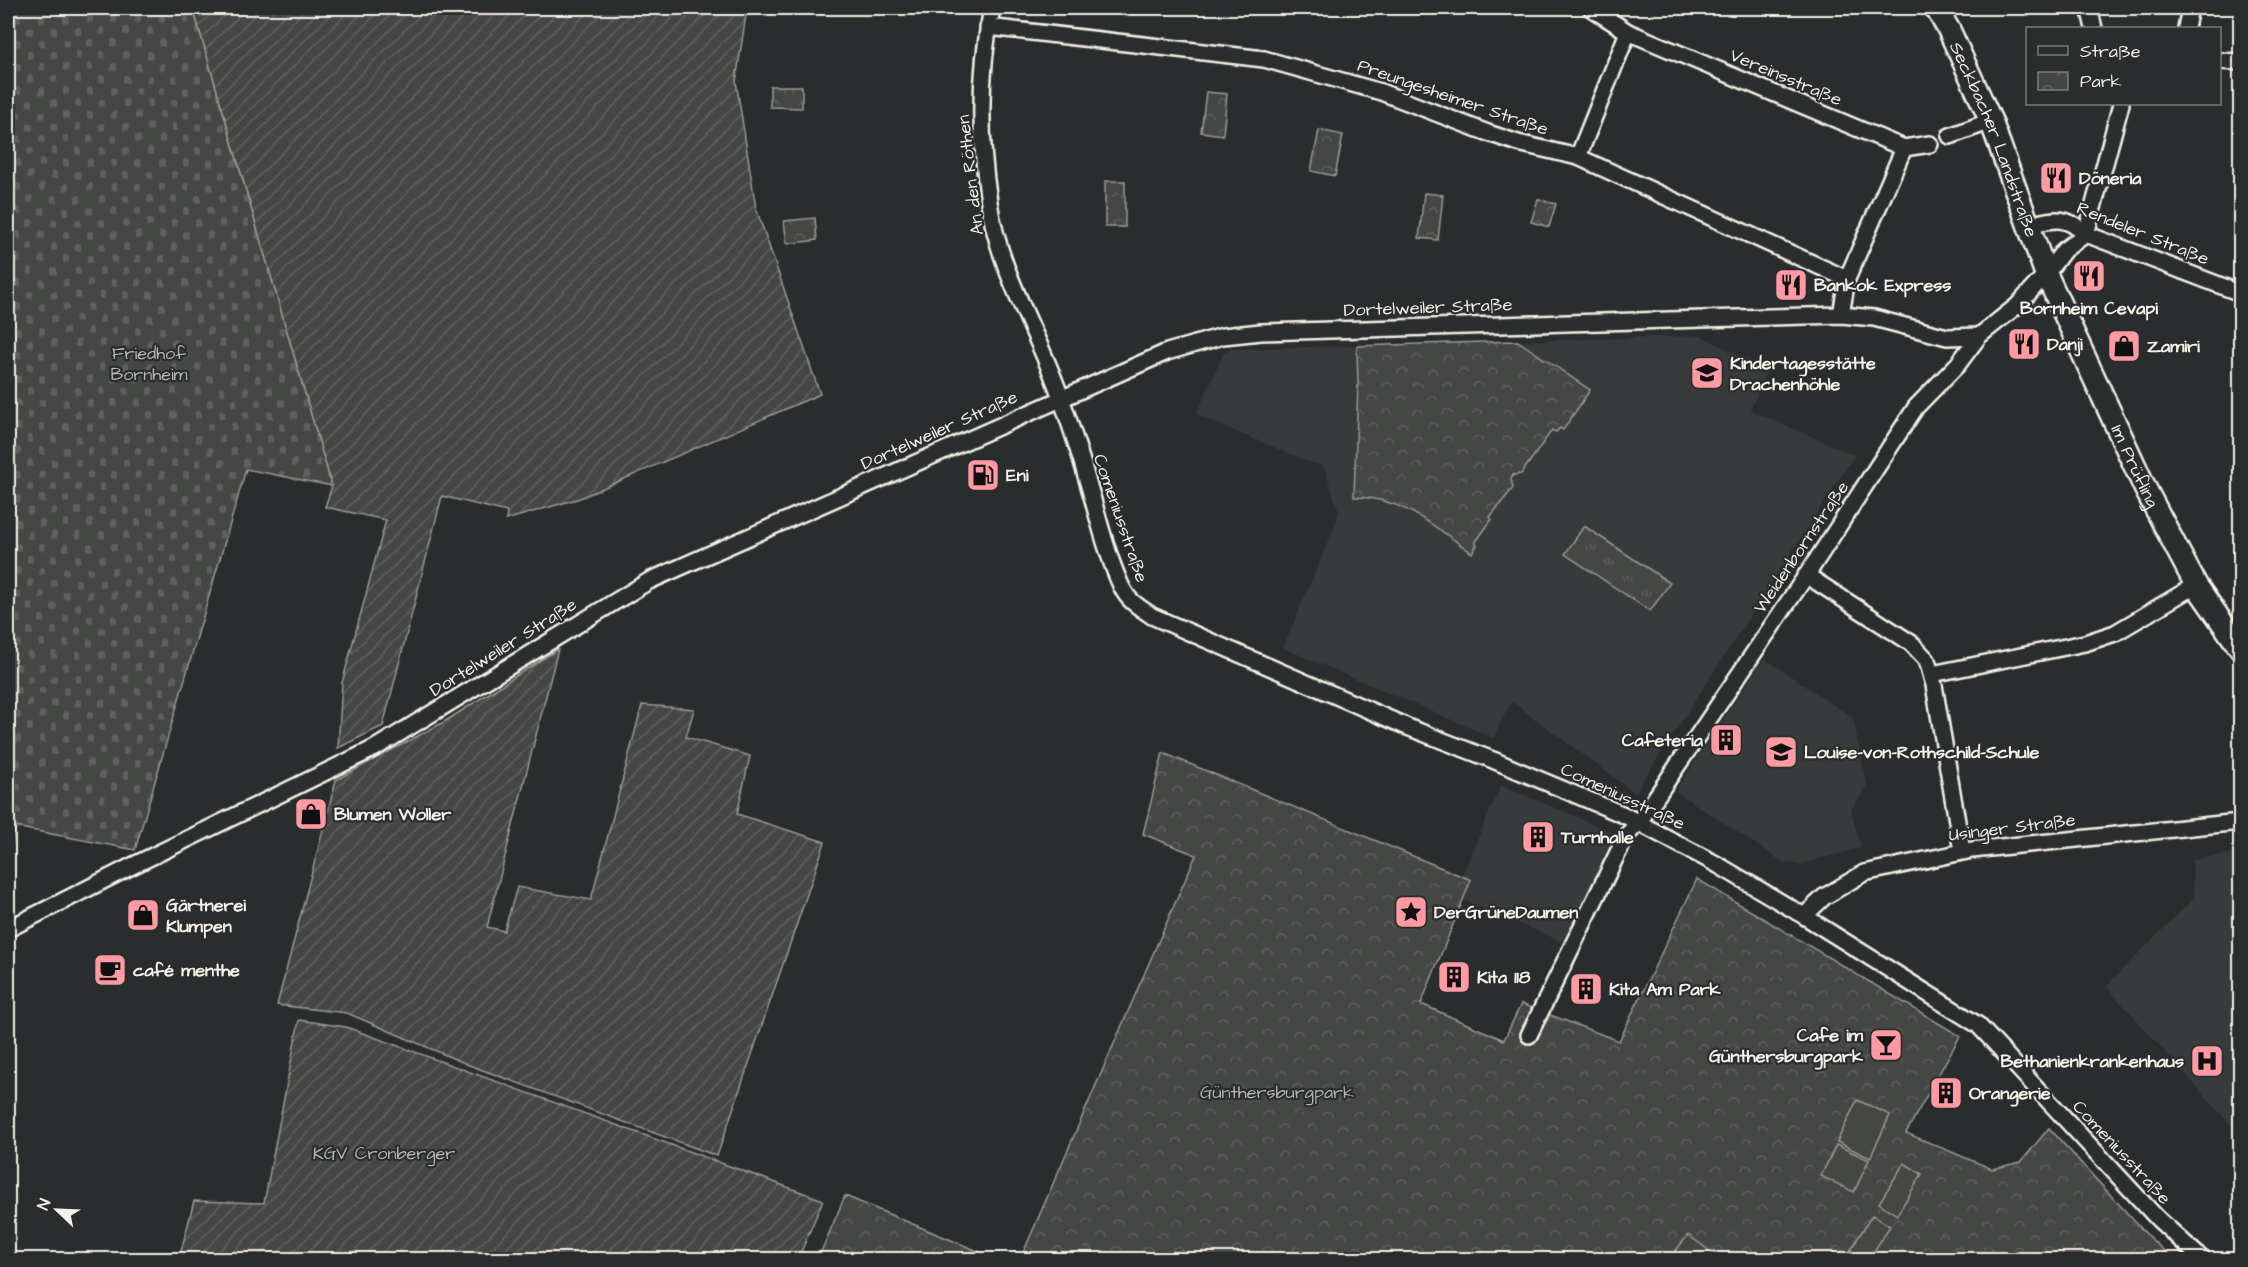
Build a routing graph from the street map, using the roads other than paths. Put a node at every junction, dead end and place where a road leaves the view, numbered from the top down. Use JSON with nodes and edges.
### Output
{"nodes":[{"id":1,"x":992,"y":8,"type":"edge"},
{"id":2,"x":1591,"y":8,"type":"edge"},
{"id":3,"x":1936,"y":8,"type":"edge"},
{"id":4,"x":2089,"y":8,"type":"edge"},
{"id":5,"x":2190,"y":8,"type":"edge"},
{"id":6,"x":988,"y":27,"type":"junction"},
{"id":7,"x":2094,"y":27,"type":"edge"},
{"id":8,"x":2186,"y":27,"type":"edge"},
{"id":9,"x":1628,"y":32,"type":"junction"},
{"id":10,"x":2221,"y":61,"type":"edge"},
{"id":11,"x":2241,"y":62,"type":"edge"},
{"id":12,"x":2121,"y":105,"type":"edge"},
{"id":13,"x":1991,"y":121,"type":"junction"},
{"id":14,"x":1950,"y":136,"type":"dead end"},
{"id":15,"x":1930,"y":144,"type":"dead end"},
{"id":16,"x":1904,"y":148,"type":"junction"},
{"id":17,"x":1578,"y":157,"type":"junction"},
{"id":18,"x":2028,"y":225,"type":"junction"},
{"id":19,"x":2086,"y":234,"type":"junction"},
{"id":20,"x":2046,"y":274,"type":"junction"},
{"id":21,"x":1847,"y":279,"type":"junction"},
{"id":22,"x":2241,"y":293,"type":"edge"},
{"id":23,"x":1841,"y":315,"type":"junction"},
{"id":24,"x":1979,"y":336,"type":"junction"},
{"id":25,"x":1060,"y":397,"type":"junction"},
{"id":26,"x":1806,"y":575,"type":"junction"},
{"id":27,"x":2196,"y":585,"type":"junction"},
{"id":28,"x":2241,"y":648,"type":"edge"},
{"id":29,"x":1932,"y":674,"type":"junction"},
{"id":30,"x":1639,"y":822,"type":"junction"},
{"id":31,"x":2241,"y":822,"type":"edge"},
{"id":32,"x":1962,"y":851,"type":"junction"},
{"id":33,"x":1804,"y":916,"type":"junction"},
{"id":34,"x":8,"y":929,"type":"edge"},
{"id":35,"x":1529,"y":1035,"type":"dead end"},
{"id":36,"x":2203,"y":1260,"type":"edge"}],
"edges":[{"from":1,"to":6,"type":"street","name":"An den Röthen"},
{"from":2,"to":9,"type":"street","name":"Vereinsstraße"},
{"from":3,"to":13,"type":"main road","name":"Seckbacher Landstraße"},
{"from":4,"to":7,"type":"street"},
{"from":5,"to":8,"type":"street"},
{"from":6,"to":17,"type":"street","name":"Preungesheimer Straße"},
{"from":6,"to":25,"type":"street","name":"An den Röthen"},
{"from":9,"to":16,"type":"street","name":"Vereinsstraße"},
{"from":9,"to":17,"type":"street"},
{"from":10,"to":11,"type":"street"},
{"from":12,"to":19,"type":"street"},
{"from":13,"to":14,"type":"street"},
{"from":13,"to":18,"type":"main road","name":"Seckbacher Landstraße"},
{"from":15,"to":16,"type":"street"},
{"from":16,"to":21,"type":"street"},
{"from":17,"to":21,"type":"street","name":"Preungesheimer Straße"},
{"from":18,"to":19,"type":"street","name":"Rendeler Straße"},
{"from":18,"to":20,"type":"main road","name":"Seckbacher Landstraße"},
{"from":19,"to":20,"type":"street","name":"Weidenbornstraße"},
{"from":19,"to":22,"type":"street","name":"Rendeler Straße"},
{"from":20,"to":24,"type":"street","name":"Weidenbornstraße"},
{"from":20,"to":27,"type":"main road","name":"Im Prüfling"},
{"from":21,"to":23,"type":"street"},
{"from":23,"to":24,"type":"street","name":"Dortelweiler Straße"},
{"from":23,"to":25,"type":"street","name":"Dortelweiler Straße"},
{"from":24,"to":26,"type":"street","name":"Weidenbornstraße"},
{"from":25,"to":30,"type":"street","name":"Comeniusstraße"},
{"from":25,"to":34,"type":"street","name":"Dortelweiler Straße"},
{"from":26,"to":29,"type":"street"},
{"from":26,"to":30,"type":"street","name":"Weidenbornstraße"},
{"from":27,"to":28,"type":"main road","name":"Im Prüfling"},
{"from":27,"to":29,"type":"street"},
{"from":29,"to":32,"type":"street"},
{"from":30,"to":33,"type":"street","name":"Comeniusstraße"},
{"from":30,"to":35,"type":"street","name":"Weidenbornstraße"},
{"from":31,"to":32,"type":"street","name":"Usinger Straße"},
{"from":32,"to":33,"type":"street","name":"Usinger Straße"},
{"from":33,"to":36,"type":"street","name":"Comeniusstraße"}]}
